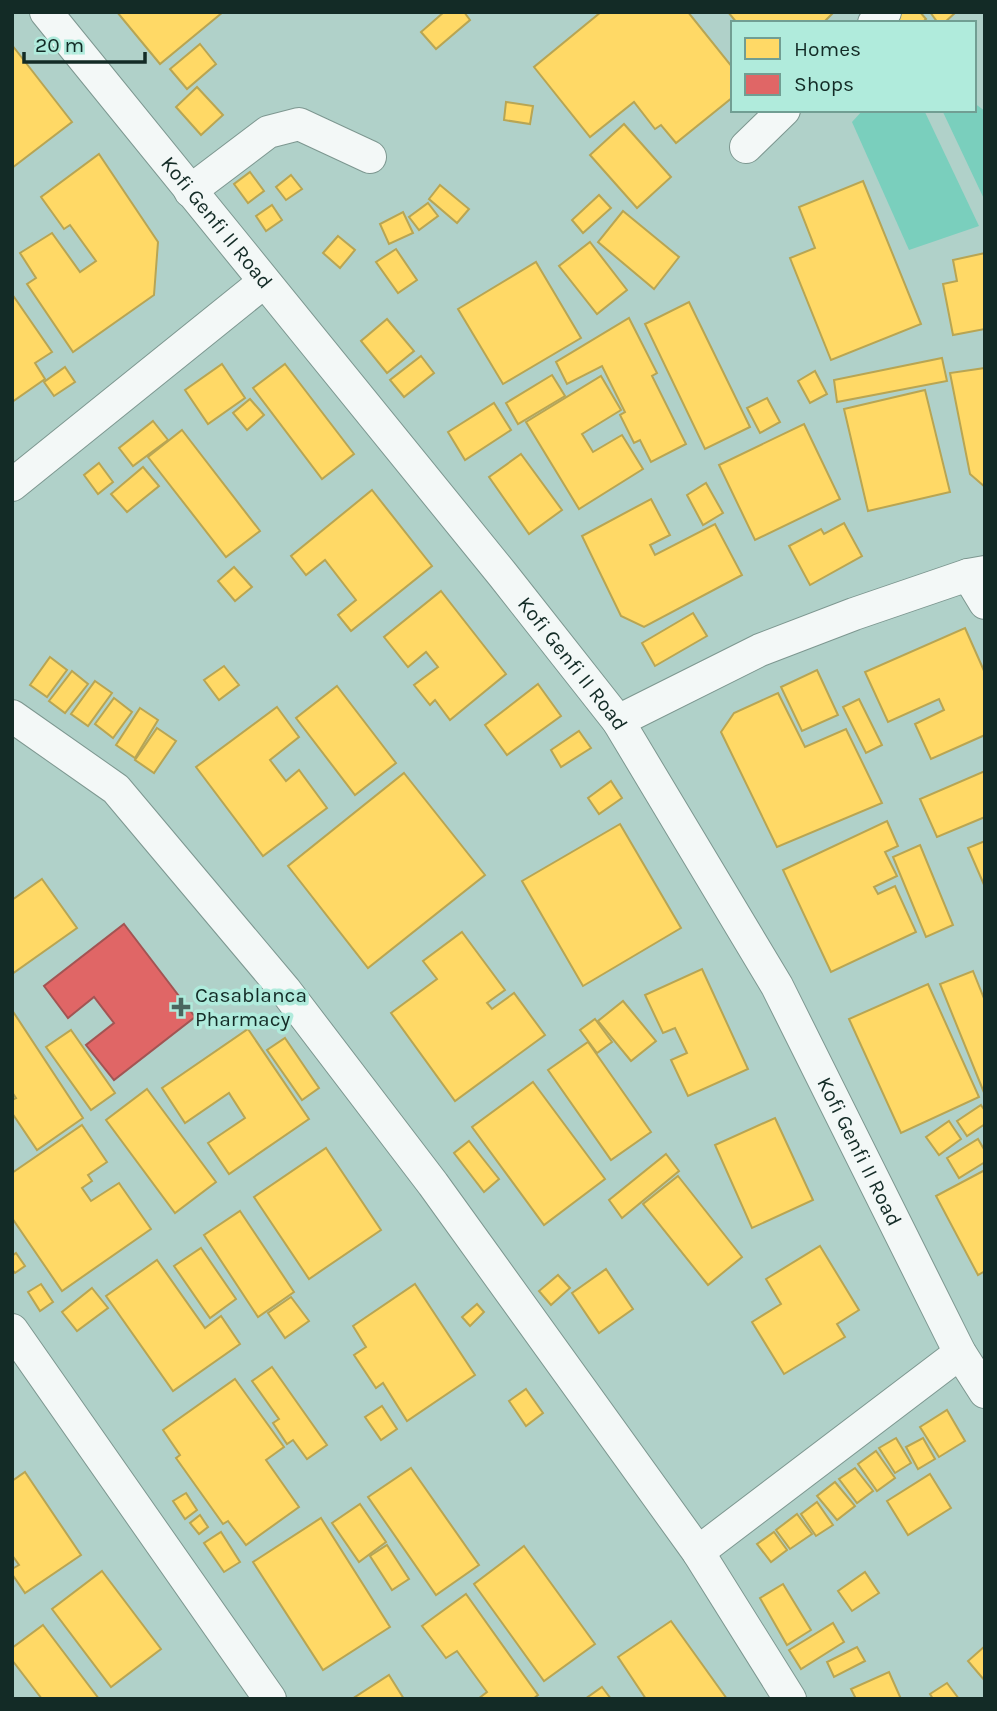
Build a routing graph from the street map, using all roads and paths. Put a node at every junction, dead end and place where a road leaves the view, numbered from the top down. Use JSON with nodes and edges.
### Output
{"nodes":[{"id":1,"x":46,"y":12,"type":"edge"},
{"id":2,"x":782,"y":112,"type":"edge"},
{"id":3,"x":746,"y":147,"type":"dead end"},
{"id":4,"x":370,"y":157,"type":"dead end"},
{"id":5,"x":190,"y":191,"type":"junction"},
{"id":6,"x":264,"y":282,"type":"junction"},
{"id":7,"x":12,"y":485,"type":"edge"},
{"id":8,"x":976,"y":574,"type":"edge"},
{"id":9,"x":985,"y":603,"type":"edge"},
{"id":10,"x":12,"y":716,"type":"edge"},
{"id":11,"x":618,"y":721,"type":"junction"},
{"id":12,"x":12,"y":1330,"type":"edge"},
{"id":13,"x":960,"y":1353,"type":"junction"},
{"id":14,"x":985,"y":1392,"type":"edge"},
{"id":15,"x":698,"y":1552,"type":"junction"},
{"id":16,"x":270,"y":1699,"type":"edge"},
{"id":17,"x":790,"y":1699,"type":"edge"}],
"edges":[{"from":1,"to":5,"type":"street","name":"Kofi Genfi II Road"},
{"from":2,"to":3,"type":"street"},
{"from":4,"to":5,"type":"street"},
{"from":5,"to":6,"type":"street","name":"Kofi Genfi II Road"},
{"from":6,"to":7,"type":"street"},
{"from":6,"to":11,"type":"street","name":"Kofi Genfi II Road"},
{"from":8,"to":9,"type":"street"},
{"from":8,"to":11,"type":"street"},
{"from":10,"to":15,"type":"street"},
{"from":11,"to":13,"type":"street","name":"Kofi Genfi II Road"},
{"from":12,"to":16,"type":"street"},
{"from":13,"to":14,"type":"street","name":"Kofi Genfi II Road"},
{"from":13,"to":15,"type":"street"},
{"from":15,"to":17,"type":"street"}]}
